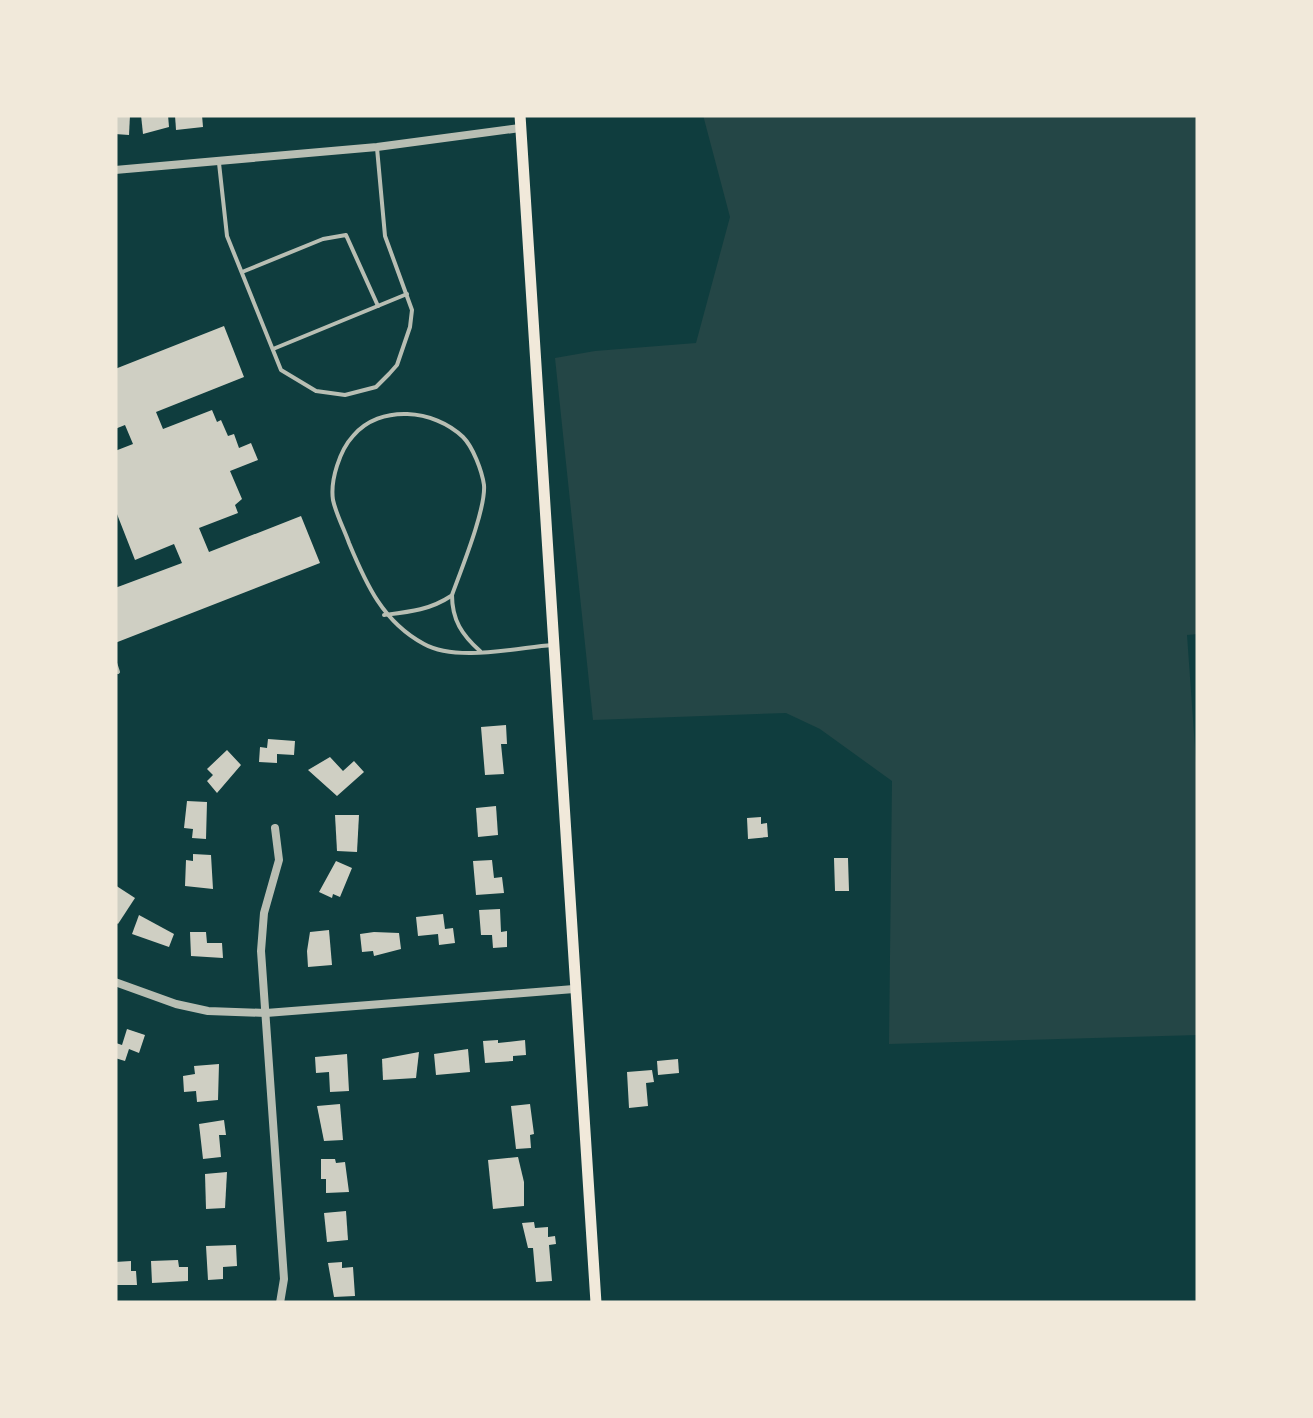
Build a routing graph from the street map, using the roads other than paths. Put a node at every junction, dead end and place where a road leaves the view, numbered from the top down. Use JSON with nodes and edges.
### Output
{"nodes":[{"id":1,"x":520,"y":122,"type":"edge"},
{"id":2,"x":376,"y":147,"type":"junction"},
{"id":3,"x":219,"y":162,"type":"junction"},
{"id":4,"x":115,"y":170,"type":"edge"},
{"id":5,"x":242,"y":272,"type":"junction"},
{"id":6,"x":406,"y":294,"type":"junction"},
{"id":7,"x":378,"y":306,"type":"junction"},
{"id":8,"x":273,"y":349,"type":"junction"},
{"id":9,"x":452,"y":595,"type":"junction"},
{"id":10,"x":384,"y":615,"type":"junction"},
{"id":11,"x":554,"y":645,"type":"junction"},
{"id":12,"x":480,"y":651,"type":"junction"},
{"id":13,"x":115,"y":663,"type":"edge"},
{"id":14,"x":118,"y":672,"type":"dead end"},
{"id":15,"x":276,"y":828,"type":"dead end"},
{"id":16,"x":115,"y":982,"type":"edge"},
{"id":17,"x":574,"y":989,"type":"junction"},
{"id":18,"x":266,"y":1013,"type":"junction"},
{"id":19,"x":280,"y":1303,"type":"edge"},
{"id":20,"x":596,"y":1303,"type":"edge"}],
"edges":[{"from":1,"to":2,"type":"street"},
{"from":1,"to":11,"type":"main road"},
{"from":2,"to":3,"type":"street"},
{"from":2,"to":6,"type":"lane"},
{"from":3,"to":4,"type":"street"},
{"from":3,"to":5,"type":"lane"},
{"from":5,"to":7,"type":"lane"},
{"from":5,"to":8,"type":"lane"},
{"from":6,"to":7,"type":"lane"},
{"from":6,"to":8,"type":"lane"},
{"from":7,"to":8,"type":"lane"},
{"from":9,"to":10,"type":"lane"},
{"from":9,"to":10,"type":"lane"},
{"from":9,"to":12,"type":"lane"},
{"from":10,"to":12,"type":"lane"},
{"from":11,"to":12,"type":"lane"},
{"from":11,"to":17,"type":"main road"},
{"from":13,"to":14,"type":"lane"},
{"from":15,"to":18,"type":"street"},
{"from":16,"to":18,"type":"street"},
{"from":17,"to":18,"type":"street"},
{"from":17,"to":20,"type":"main road"},
{"from":18,"to":19,"type":"street"}]}
